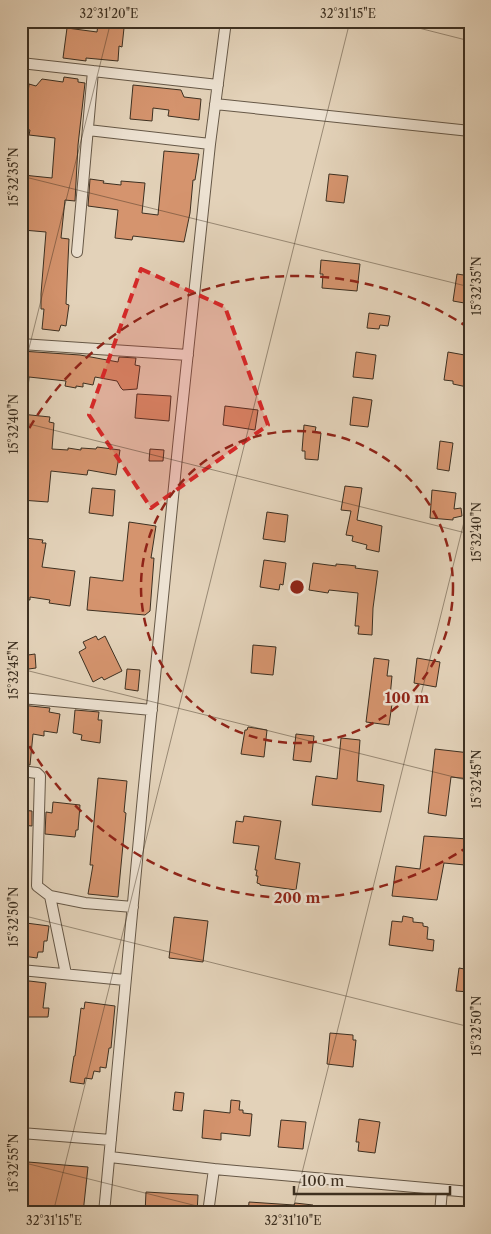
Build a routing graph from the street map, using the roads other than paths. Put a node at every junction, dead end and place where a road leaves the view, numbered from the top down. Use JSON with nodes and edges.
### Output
{"nodes":[{"id":1,"x":226,"y":21,"type":"edge"},
{"id":2,"x":21,"y":63,"type":"edge"},
{"id":3,"x":93,"y":71,"type":"junction"},
{"id":4,"x":218,"y":85,"type":"junction"},
{"id":5,"x":215,"y":104,"type":"junction"},
{"id":6,"x":88,"y":130,"type":"junction"},
{"id":7,"x":470,"y":131,"type":"edge"},
{"id":8,"x":210,"y":144,"type":"junction"},
{"id":9,"x":77,"y":252,"type":"dead end"},
{"id":10,"x":21,"y":344,"type":"edge"},
{"id":11,"x":188,"y":355,"type":"junction"},
{"id":12,"x":21,"y":698,"type":"edge"},
{"id":13,"x":152,"y":710,"type":"junction"},
{"id":14,"x":21,"y":771,"type":"edge"},
{"id":15,"x":50,"y":896,"type":"junction"},
{"id":16,"x":134,"y":906,"type":"junction"},
{"id":17,"x":21,"y":970,"type":"edge"},
{"id":18,"x":66,"y":974,"type":"junction"},
{"id":19,"x":125,"y":980,"type":"junction"},
{"id":20,"x":21,"y":1133,"type":"edge"},
{"id":21,"x":111,"y":1140,"type":"junction"},
{"id":22,"x":110,"y":1157,"type":"junction"},
{"id":23,"x":214,"y":1169,"type":"junction"},
{"id":24,"x":442,"y":1190,"type":"junction"},
{"id":25,"x":470,"y":1192,"type":"edge"},
{"id":26,"x":104,"y":1213,"type":"edge"},
{"id":27,"x":208,"y":1213,"type":"edge"},
{"id":28,"x":440,"y":1213,"type":"edge"}],
"edges":[{"from":1,"to":4,"type":"street"},
{"from":2,"to":3,"type":"street"},
{"from":3,"to":4,"type":"street"},
{"from":3,"to":6,"type":"street"},
{"from":4,"to":5,"type":"street"},
{"from":5,"to":7,"type":"street"},
{"from":5,"to":8,"type":"street"},
{"from":6,"to":8,"type":"street"},
{"from":6,"to":9,"type":"street"},
{"from":8,"to":11,"type":"street"},
{"from":10,"to":11,"type":"street"},
{"from":11,"to":13,"type":"street"},
{"from":12,"to":13,"type":"street"},
{"from":13,"to":16,"type":"street"},
{"from":14,"to":15,"type":"street"},
{"from":15,"to":16,"type":"street"},
{"from":15,"to":18,"type":"street"},
{"from":16,"to":19,"type":"street"},
{"from":17,"to":18,"type":"street"},
{"from":18,"to":19,"type":"street"},
{"from":19,"to":21,"type":"street"},
{"from":20,"to":21,"type":"street"},
{"from":21,"to":22,"type":"street"},
{"from":22,"to":23,"type":"street"},
{"from":22,"to":26,"type":"street"},
{"from":23,"to":24,"type":"street"},
{"from":23,"to":27,"type":"street"},
{"from":24,"to":25,"type":"street"},
{"from":24,"to":28,"type":"street"}]}
